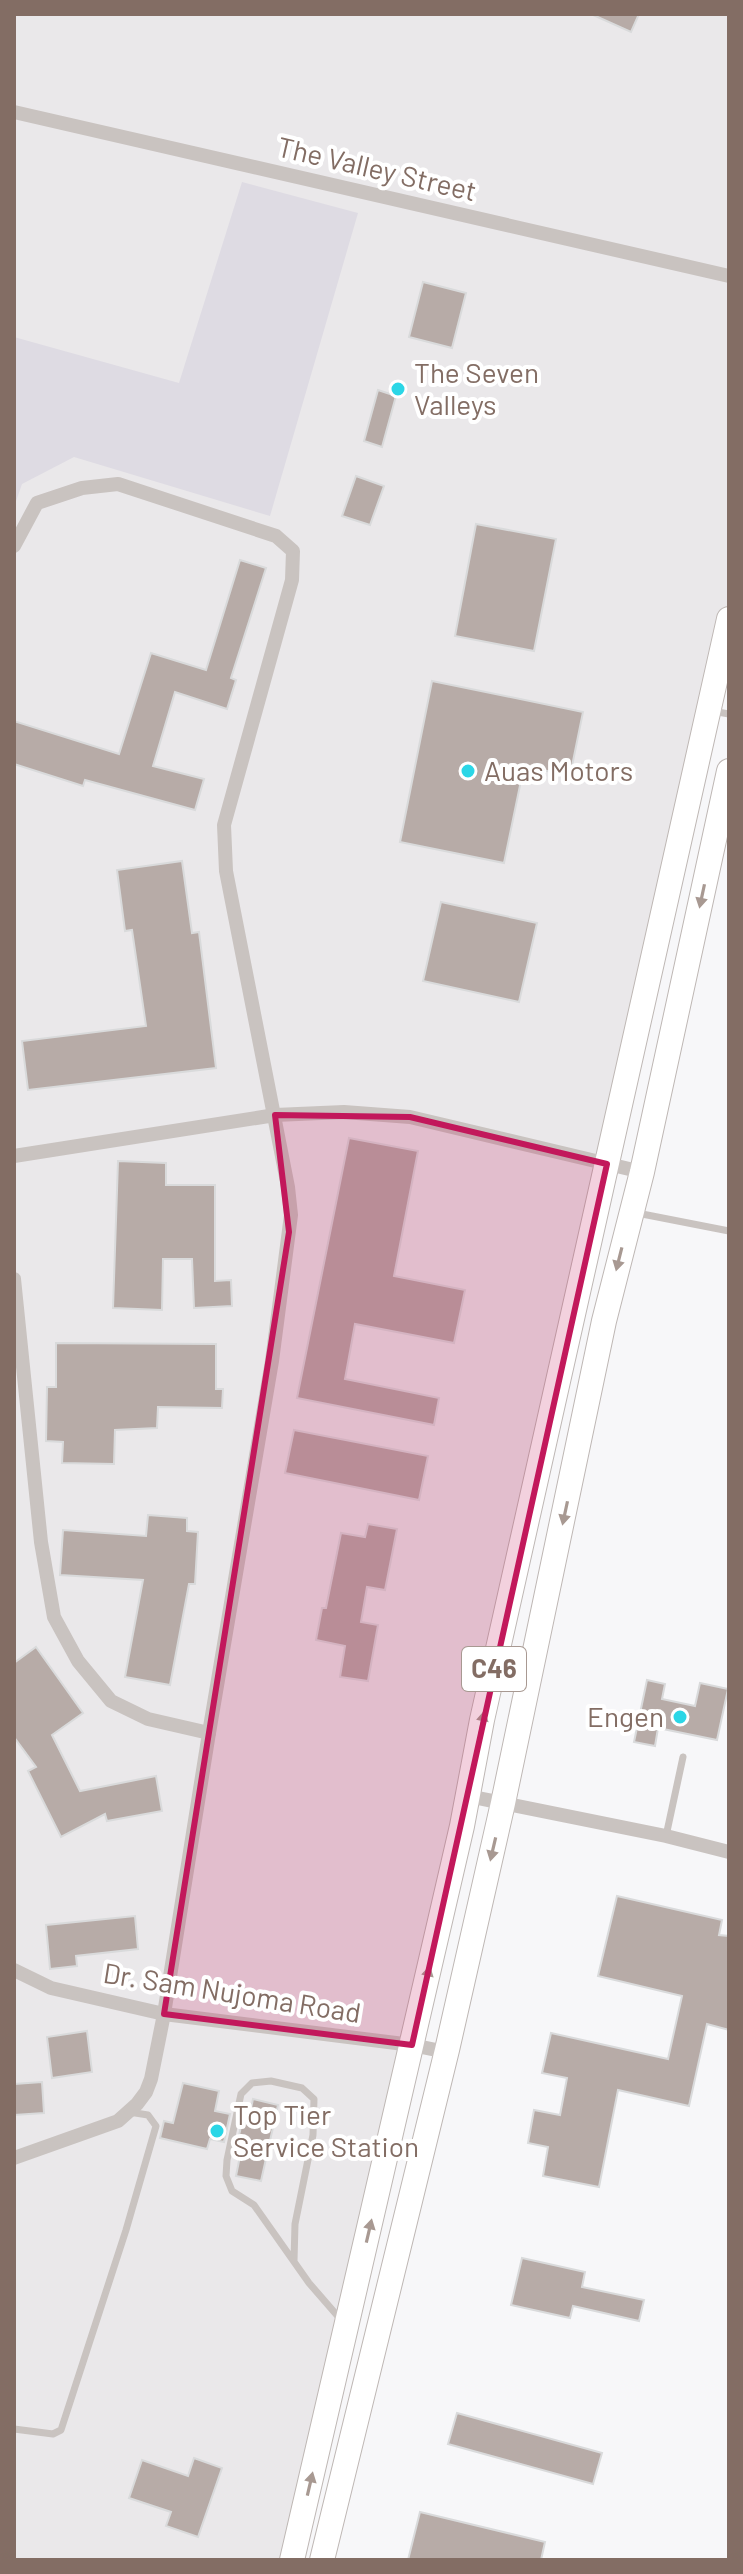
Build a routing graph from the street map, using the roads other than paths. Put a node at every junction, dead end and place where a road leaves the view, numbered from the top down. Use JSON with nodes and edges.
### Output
{"nodes":[{"id":1,"x":14,"y":112,"type":"edge"},
{"id":2,"x":729,"y":276,"type":"edge"},
{"id":3,"x":14,"y":546,"type":"edge"},
{"id":4,"x":729,"y":619,"type":"edge"},
{"id":5,"x":719,"y":712,"type":"edge"},
{"id":6,"x":695,"y":778,"type":"junction"},
{"id":7,"x":728,"y":780,"type":"edge"},
{"id":8,"x":275,"y":1115,"type":"junction"},
{"id":9,"x":14,"y":1156,"type":"edge"},
{"id":10,"x":607,"y":1164,"type":"junction"},
{"id":11,"x":642,"y":1172,"type":"junction"},
{"id":12,"x":631,"y":1212,"type":"junction"},
{"id":13,"x":729,"y":1231,"type":"edge"},
{"id":14,"x":14,"y":1279,"type":"edge"},
{"id":15,"x":209,"y":1733,"type":"junction"},
{"id":16,"x":683,"y":1757,"type":"dead end"},
{"id":17,"x":468,"y":1796,"type":"junction"},
{"id":18,"x":503,"y":1803,"type":"junction"},
{"id":19,"x":666,"y":1836,"type":"junction"},
{"id":20,"x":729,"y":1852,"type":"edge"},
{"id":21,"x":14,"y":1970,"type":"edge"},
{"id":22,"x":164,"y":2014,"type":"junction"},
{"id":23,"x":412,"y":2045,"type":"junction"},
{"id":24,"x":446,"y":2052,"type":"junction"},
{"id":25,"x":129,"y":2112,"type":"junction"},
{"id":26,"x":14,"y":2158,"type":"edge"},
{"id":27,"x":294,"y":2261,"type":"junction"},
{"id":28,"x":346,"y":2326,"type":"junction"},
{"id":29,"x":14,"y":2429,"type":"edge"},
{"id":30,"x":294,"y":2553,"type":"edge"},
{"id":31,"x":323,"y":2556,"type":"edge"}],
"edges":[{"from":1,"to":2,"type":"street","name":"The Valley Street"},
{"from":3,"to":8,"type":"street"},
{"from":4,"to":5,"type":"main road","number":"C46"},
{"from":5,"to":6,"type":"main road","number":"C46"},
{"from":6,"to":7,"type":"lane"},
{"from":6,"to":10,"type":"main road","number":"C46"},
{"from":7,"to":11,"type":"main road","number":"C46","one_way":true},
{"from":8,"to":9,"type":"street"},
{"from":8,"to":10,"type":"street"},
{"from":8,"to":15,"type":"street"},
{"from":10,"to":11,"type":"street"},
{"from":17,"to":10,"type":"main road","number":"C46","one_way":true},
{"from":11,"to":12,"type":"main road","number":"C46"},
{"from":12,"to":13,"type":"lane"},
{"from":12,"to":18,"type":"main road","number":"C46","one_way":true},
{"from":14,"to":15,"type":"street"},
{"from":15,"to":22,"type":"street"},
{"from":16,"to":19,"type":"lane"},
{"from":17,"to":18,"type":"street"},
{"from":23,"to":17,"type":"main road","number":"C46","one_way":true},
{"from":18,"to":19,"type":"street"},
{"from":18,"to":24,"type":"main road","number":"C46","one_way":true},
{"from":19,"to":20,"type":"street"},
{"from":21,"to":22,"type":"street","name":"Dr. Sam Nujoma Road"},
{"from":22,"to":23,"type":"street","name":"Dr. Sam Nujoma Road"},
{"from":22,"to":25,"type":"street"},
{"from":23,"to":24,"type":"street","name":"Dr. Sam Nujoma Road"},
{"from":28,"to":23,"type":"main road","number":"C46","one_way":true},
{"from":24,"to":31,"type":"main road","number":"C46"},
{"from":25,"to":26,"type":"street"},
{"from":25,"to":29,"type":"lane"},
{"from":27,"to":27,"type":"lane"},
{"from":27,"to":28,"type":"lane"},
{"from":30,"to":28,"type":"main road","number":"C46","one_way":true},
{"from":30,"to":31,"type":"main road"}]}
